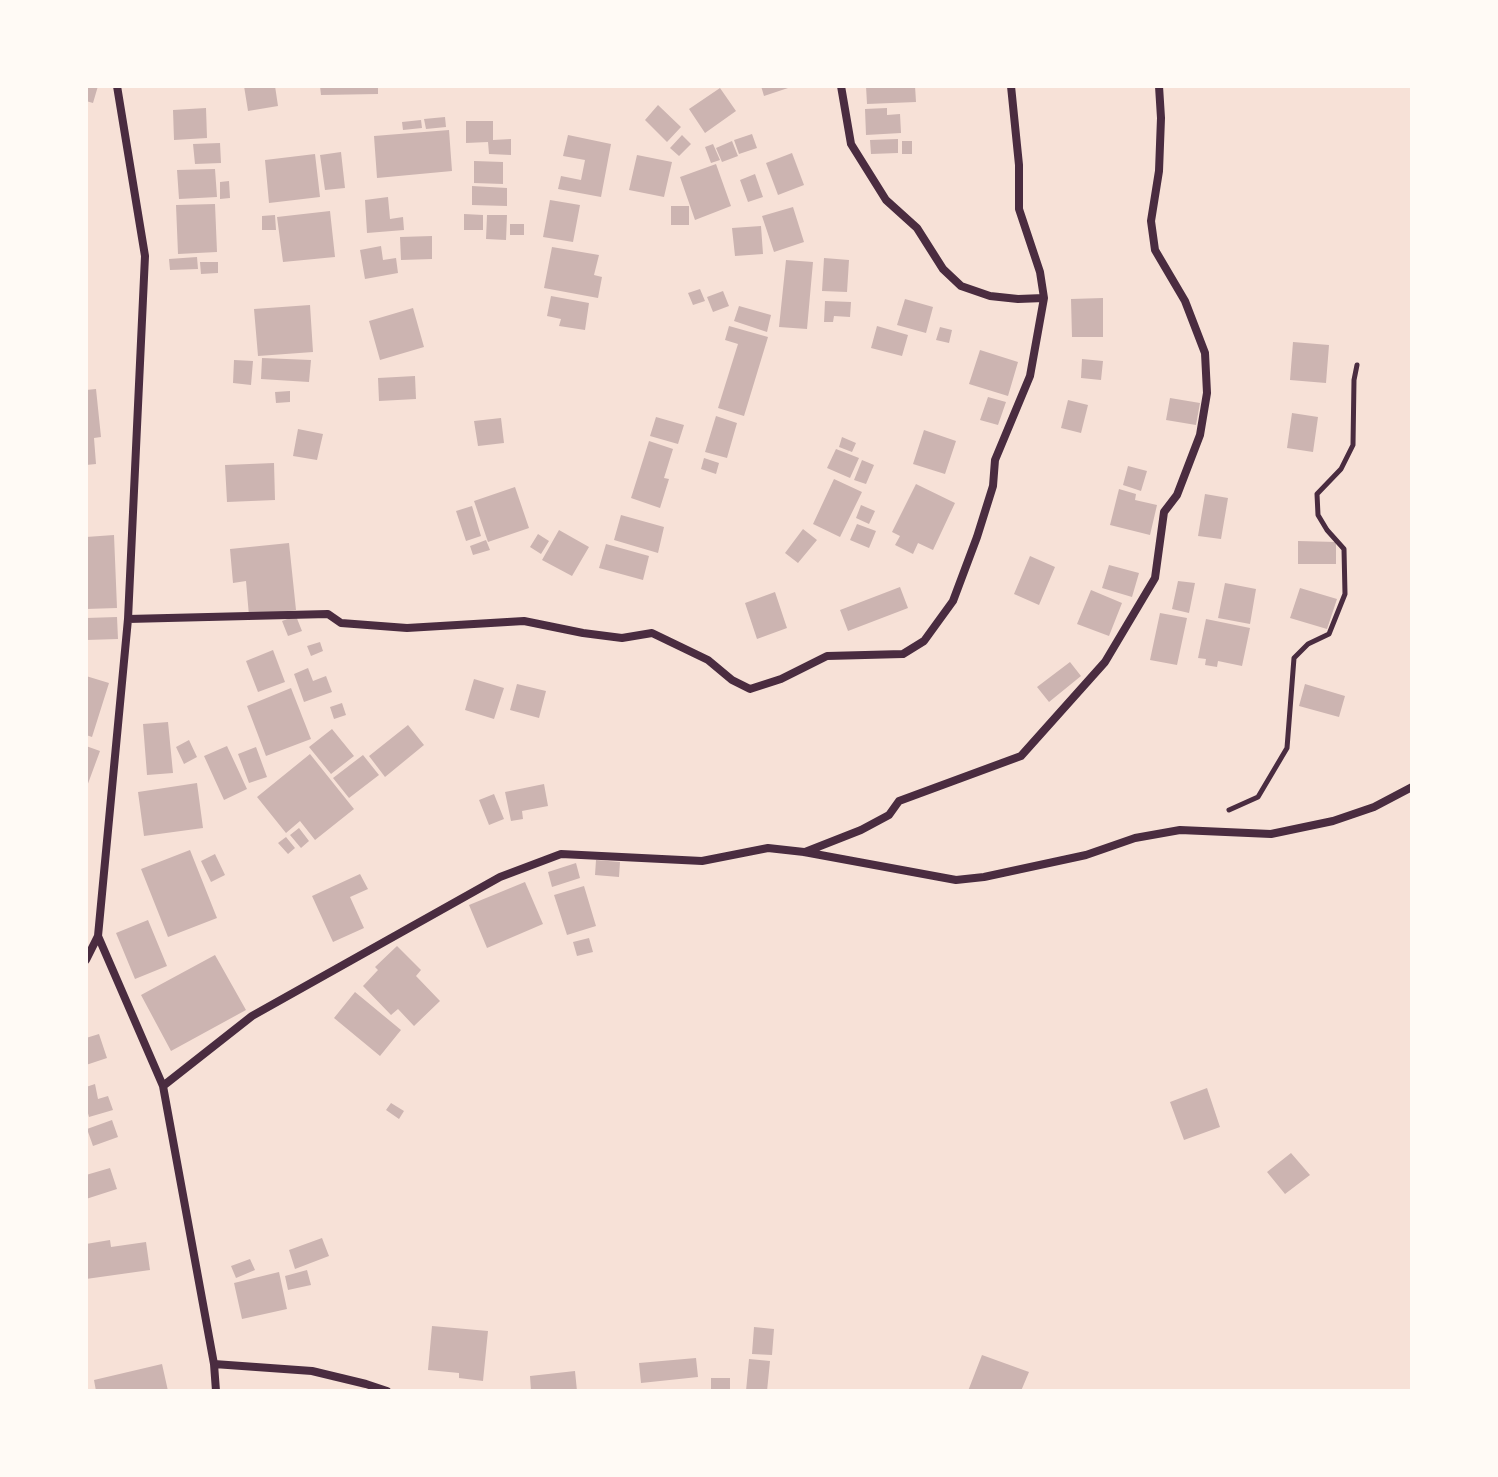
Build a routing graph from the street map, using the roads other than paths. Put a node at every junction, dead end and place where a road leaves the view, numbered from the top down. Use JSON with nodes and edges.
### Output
{"nodes":[{"id":1,"x":117,"y":86,"type":"edge"},
{"id":2,"x":841,"y":86,"type":"edge"},
{"id":3,"x":1011,"y":86,"type":"edge"},
{"id":4,"x":1159,"y":86,"type":"edge"},
{"id":5,"x":1044,"y":298,"type":"junction"},
{"id":6,"x":128,"y":619,"type":"junction"},
{"id":7,"x":1412,"y":787,"type":"edge"},
{"id":8,"x":804,"y":852,"type":"junction"},
{"id":9,"x":98,"y":936,"type":"junction"},
{"id":10,"x":86,"y":960,"type":"edge"},
{"id":11,"x":163,"y":1086,"type":"junction"},
{"id":12,"x":214,"y":1364,"type":"junction"},
{"id":13,"x":216,"y":1391,"type":"edge"},
{"id":14,"x":387,"y":1391,"type":"edge"}],
"edges":[{"from":1,"to":6,"type":"street"},
{"from":2,"to":5,"type":"street"},
{"from":3,"to":5,"type":"street"},
{"from":4,"to":8,"type":"street"},
{"from":5,"to":6,"type":"street"},
{"from":6,"to":9,"type":"street"},
{"from":7,"to":8,"type":"street"},
{"from":8,"to":11,"type":"street"},
{"from":9,"to":10,"type":"street"},
{"from":9,"to":11,"type":"street"},
{"from":11,"to":12,"type":"street"},
{"from":12,"to":13,"type":"street"},
{"from":12,"to":14,"type":"street"}]}
